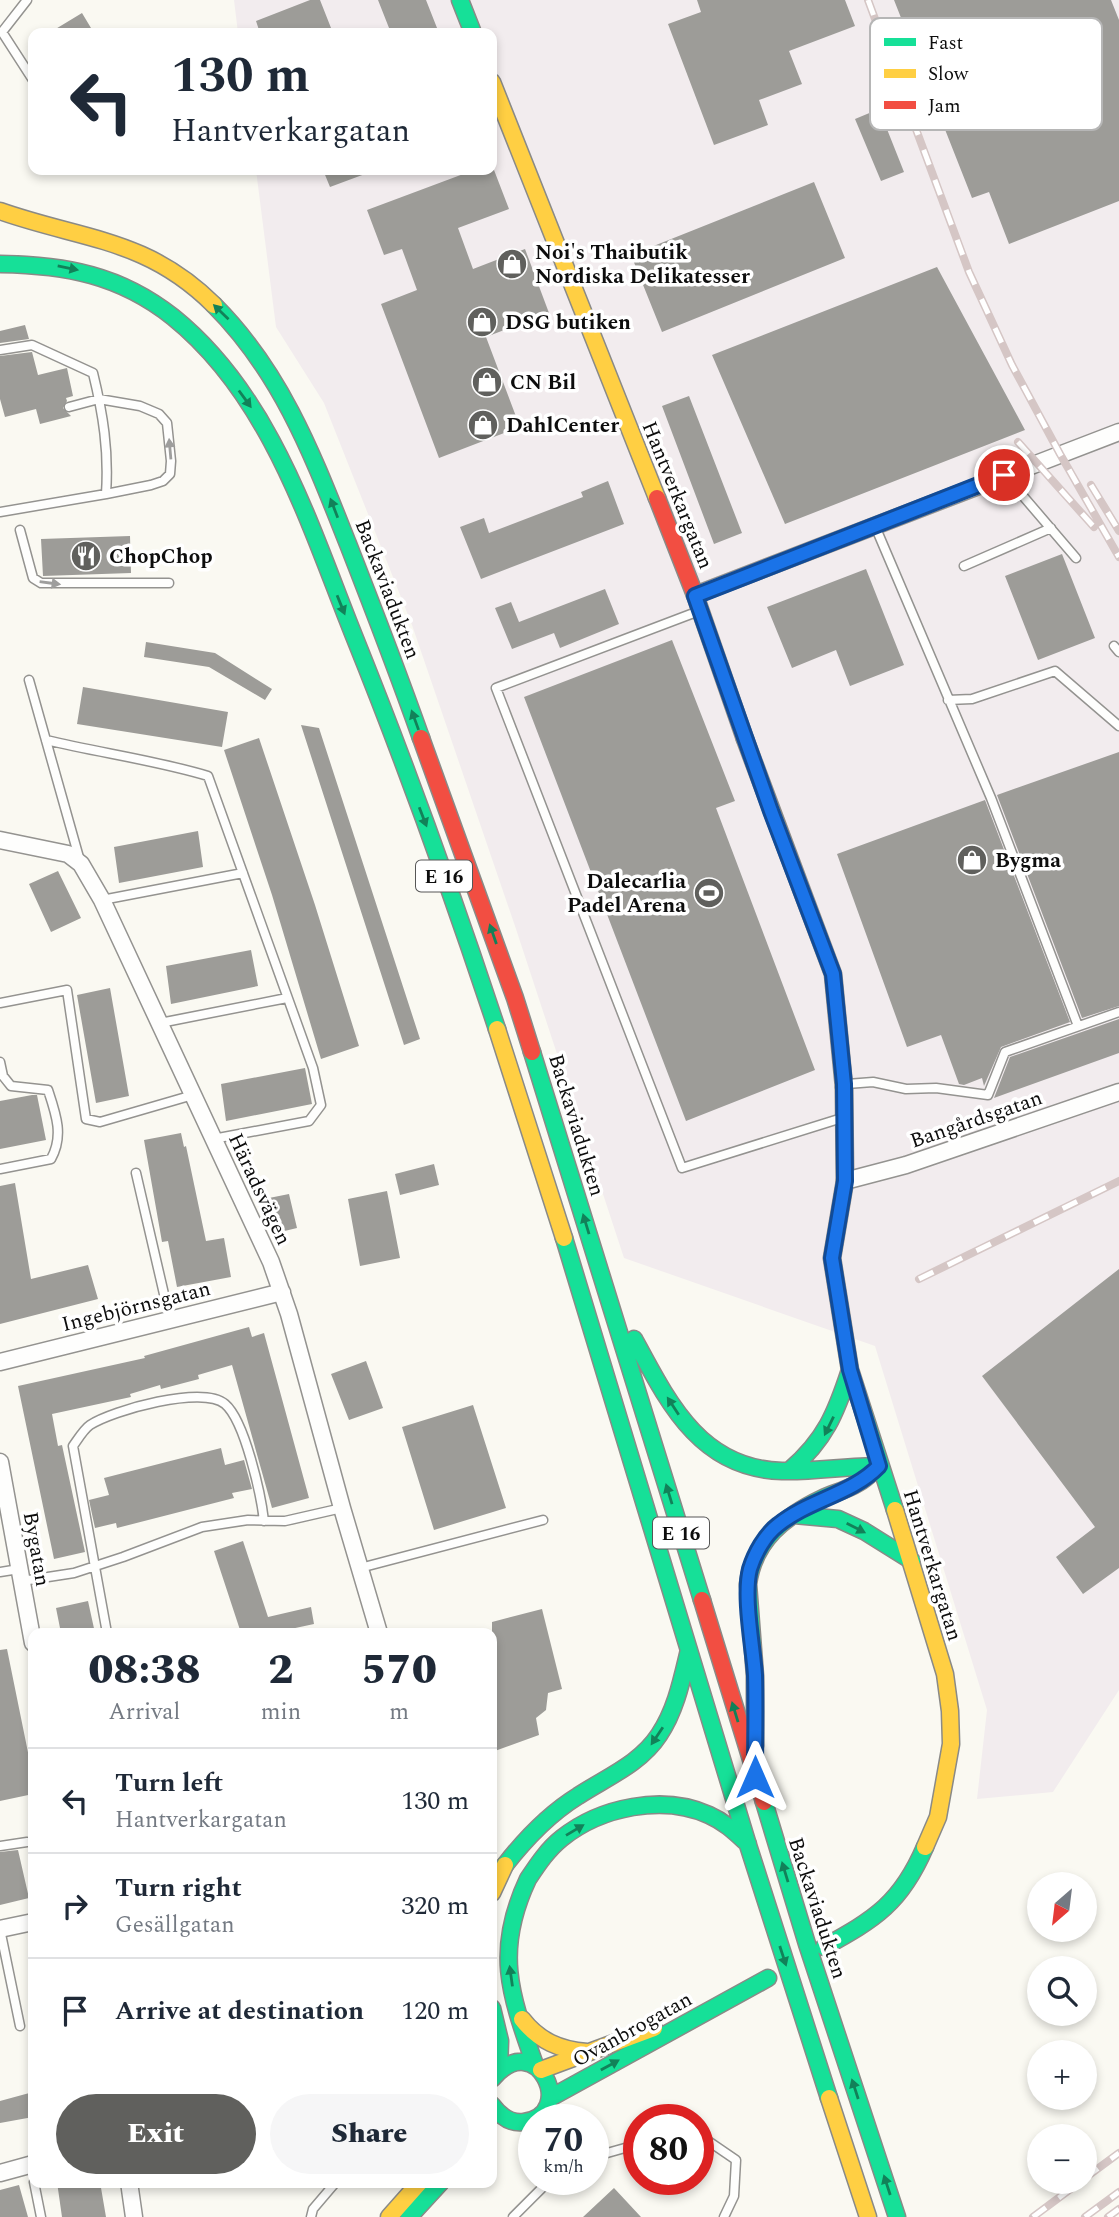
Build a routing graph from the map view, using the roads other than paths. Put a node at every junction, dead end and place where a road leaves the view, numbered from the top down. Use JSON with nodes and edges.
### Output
{"nodes":[{"id":1,"x":27,"y":0,"type":"edge"},
{"id":2,"x":460,"y":0,"type":"edge"},
{"id":3,"x":471,"y":28,"type":"edge"},
{"id":4,"x":28,"y":72,"type":"edge"},
{"id":5,"x":497,"y":95,"type":"edge"},
{"id":6,"x":0,"y":211,"type":"edge"},
{"id":7,"x":0,"y":264,"type":"edge"},
{"id":8,"x":0,"y":350,"type":"edge"},
{"id":9,"x":99,"y":399,"type":"junction"},
{"id":10,"x":69,"y":407,"type":"dead end"},
{"id":11,"x":1119,"y":432,"type":"edge"},
{"id":12,"x":1004,"y":475,"type":"junction"},
{"id":13,"x":106,"y":494,"type":"junction"},
{"id":14,"x":0,"y":512,"type":"edge"},
{"id":15,"x":875,"y":526,"type":"junction"},
{"id":16,"x":1051,"y":528,"type":"junction"},
{"id":17,"x":20,"y":530,"type":"dead end"},
{"id":18,"x":1076,"y":558,"type":"dead end"},
{"id":19,"x":964,"y":566,"type":"dead end"},
{"id":20,"x":169,"y":583,"type":"dead end"},
{"id":21,"x":697,"y":603,"type":"junction"},
{"id":22,"x":29,"y":680,"type":"dead end"},
{"id":23,"x":948,"y":700,"type":"junction"},
{"id":24,"x":1119,"y":726,"type":"edge"},
{"id":25,"x":46,"y":740,"type":"junction"},
{"id":26,"x":0,"y":840,"type":"edge"},
{"id":27,"x":81,"y":864,"type":"junction"},
{"id":28,"x":243,"y":873,"type":"junction"},
{"id":29,"x":102,"y":900,"type":"junction"},
{"id":30,"x":287,"y":998,"type":"junction"},
{"id":31,"x":0,"y":1003,"type":"edge"},
{"id":32,"x":1119,"y":1012,"type":"edge"},
{"id":33,"x":160,"y":1023,"type":"junction"},
{"id":34,"x":1078,"y":1026,"type":"junction"},
{"id":35,"x":0,"y":1062,"type":"edge"},
{"id":36,"x":844,"y":1084,"type":"junction"},
{"id":37,"x":1119,"y":1092,"type":"edge"},
{"id":38,"x":193,"y":1095,"type":"junction"},
{"id":39,"x":845,"y":1117,"type":"junction"},
{"id":40,"x":213,"y":1139,"type":"junction"},
{"id":41,"x":0,"y":1169,"type":"edge"},
{"id":42,"x":136,"y":1173,"type":"dead end"},
{"id":43,"x":845,"y":1181,"type":"junction"},
{"id":44,"x":607,"y":1289,"type":"junction"},
{"id":45,"x":282,"y":1292,"type":"junction"},
{"id":46,"x":170,"y":1320,"type":"junction"},
{"id":47,"x":0,"y":1362,"type":"edge"},
{"id":48,"x":850,"y":1370,"type":"junction"},
{"id":49,"x":0,"y":1462,"type":"edge"},
{"id":50,"x":879,"y":1466,"type":"junction"},
{"id":51,"x":790,"y":1470,"type":"junction"},
{"id":52,"x":342,"y":1508,"type":"junction"},
{"id":53,"x":794,"y":1514,"type":"junction"},
{"id":54,"x":543,"y":1520,"type":"dead end"},
{"id":55,"x":264,"y":1521,"type":"junction"},
{"id":56,"x":912,"y":1561,"type":"junction"},
{"id":57,"x":93,"y":1567,"type":"junction"},
{"id":58,"x":360,"y":1568,"type":"junction"},
{"id":59,"x":0,"y":1572,"type":"edge"},
{"id":60,"x":20,"y":1575,"type":"junction"},
{"id":61,"x":30,"y":1628,"type":"edge"},
{"id":62,"x":106,"y":1628,"type":"edge"},
{"id":63,"x":378,"y":1628,"type":"edge"},
{"id":64,"x":690,"y":1650,"type":"junction"},
{"id":65,"x":755,"y":1777,"type":"junction"},
{"id":66,"x":27,"y":1842,"type":"dead end"},
{"id":67,"x":748,"y":1844,"type":"junction"},
{"id":68,"x":0,"y":1846,"type":"edge"},
{"id":69,"x":498,"y":1862,"type":"edge"},
{"id":70,"x":528,"y":1878,"type":"junction"},
{"id":71,"x":28,"y":1923,"type":"edge"},
{"id":72,"x":0,"y":1929,"type":"edge"},
{"id":73,"x":824,"y":1947,"type":"dead end"},
{"id":74,"x":768,"y":1978,"type":"dead end"},
{"id":75,"x":734,"y":1996,"type":"junction"},
{"id":76,"x":517,"y":2013,"type":"junction"},
{"id":77,"x":20,"y":2026,"type":"dead end"},
{"id":78,"x":497,"y":2029,"type":"edge"},
{"id":79,"x":593,"y":2052,"type":"junction"},
{"id":80,"x":497,"y":2061,"type":"edge"},
{"id":81,"x":538,"y":2068,"type":"junction"},
{"id":82,"x":497,"y":2073,"type":"edge"},
{"id":83,"x":550,"y":2098,"type":"junction"},
{"id":84,"x":547,"y":2104,"type":"edge"},
{"id":85,"x":497,"y":2111,"type":"edge"},
{"id":86,"x":512,"y":2122,"type":"junction"},
{"id":87,"x":518,"y":2123,"type":"edge"},
{"id":88,"x":497,"y":2130,"type":"edge"},
{"id":89,"x":714,"y":2145,"type":"edge"},
{"id":90,"x":28,"y":2169,"type":"edge"},
{"id":91,"x":0,"y":2174,"type":"edge"},
{"id":92,"x":35,"y":2188,"type":"edge"},
{"id":93,"x":130,"y":2188,"type":"edge"},
{"id":94,"x":331,"y":2188,"type":"edge"},
{"id":95,"x":415,"y":2188,"type":"edge"},
{"id":96,"x":435,"y":2188,"type":"edge"},
{"id":97,"x":535,"y":2195,"type":"edge"},
{"id":98,"x":41,"y":2217,"type":"edge"},
{"id":99,"x":134,"y":2217,"type":"edge"},
{"id":100,"x":311,"y":2217,"type":"edge"},
{"id":101,"x":389,"y":2217,"type":"edge"},
{"id":102,"x":408,"y":2217,"type":"edge"},
{"id":103,"x":513,"y":2217,"type":"edge"},
{"id":104,"x":724,"y":2217,"type":"edge"},
{"id":105,"x":868,"y":2217,"type":"edge"},
{"id":106,"x":897,"y":2217,"type":"edge"}],
"edges":[{"from":1,"to":4,"type":"lane"},
{"from":2,"to":3,"type":"main road"},
{"from":5,"to":21,"type":"main road","name":"Hantverkargatan"},
{"from":44,"to":6,"type":"main road","name":"Backaviadukten","number":"E 16","one_way":true},
{"from":7,"to":64,"type":"main road","number":"E 16","one_way":true},
{"from":8,"to":9,"type":"lane"},
{"from":9,"to":10,"type":"lane"},
{"from":9,"to":13,"type":"lane"},
{"from":13,"to":9,"type":"lane","one_way":true},
{"from":11,"to":12,"type":"street"},
{"from":12,"to":15,"type":"street"},
{"from":12,"to":16,"type":"lane"},
{"from":13,"to":14,"type":"lane"},
{"from":15,"to":21,"type":"street"},
{"from":15,"to":23,"type":"lane"},
{"from":16,"to":18,"type":"lane"},
{"from":16,"to":19,"type":"lane"},
{"from":17,"to":20,"type":"lane","one_way":true},
{"from":21,"to":36,"type":"main road","name":"Hantverkargatan"},
{"from":21,"to":39,"type":"lane"},
{"from":22,"to":25,"type":"lane"},
{"from":23,"to":24,"type":"lane"},
{"from":23,"to":34,"type":"lane"},
{"from":25,"to":27,"type":"lane"},
{"from":25,"to":28,"type":"lane"},
{"from":26,"to":27,"type":"street"},
{"from":27,"to":29,"type":"street","name":"Häradsvägen"},
{"from":28,"to":29,"type":"lane"},
{"from":28,"to":30,"type":"lane"},
{"from":29,"to":33,"type":"street","name":"Häradsvägen"},
{"from":30,"to":33,"type":"lane"},
{"from":30,"to":40,"type":"lane"},
{"from":31,"to":38,"type":"lane"},
{"from":32,"to":34,"type":"lane"},
{"from":33,"to":38,"type":"street","name":"Häradsvägen"},
{"from":34,"to":36,"type":"lane"},
{"from":35,"to":41,"type":"lane"},
{"from":36,"to":39,"type":"main road","name":"Hantverkargatan"},
{"from":37,"to":43,"type":"street","name":"Bangårdsgatan"},
{"from":38,"to":40,"type":"street","name":"Häradsvägen"},
{"from":39,"to":43,"type":"main road","name":"Hantverkargatan"},
{"from":40,"to":45,"type":"street","name":"Häradsvägen"},
{"from":42,"to":46,"type":"lane"},
{"from":43,"to":48,"type":"main road","name":"Hantverkargatan"},
{"from":51,"to":44,"type":"main road","one_way":true},
{"from":65,"to":44,"type":"main road","name":"Backaviadukten","number":"E 16","one_way":true},
{"from":45,"to":46,"type":"street","name":"Ingebjörnsgatan"},
{"from":45,"to":52,"type":"street","name":"Häradsvägen"},
{"from":46,"to":47,"type":"street","name":"Ingebjörnsgatan"},
{"from":48,"to":50,"type":"main road","name":"Hantverkargatan"},
{"from":48,"to":51,"type":"main road","one_way":true},
{"from":49,"to":60,"type":"street","name":"Bygatan"},
{"from":50,"to":51,"type":"main road"},
{"from":50,"to":53,"type":"main road"},
{"from":50,"to":56,"type":"main road","name":"Hantverkargatan"},
{"from":52,"to":55,"type":"lane"},
{"from":52,"to":58,"type":"street","name":"Häradsvägen"},
{"from":53,"to":56,"type":"main road","one_way":true},
{"from":53,"to":65,"type":"main road"},
{"from":54,"to":58,"type":"lane"},
{"from":55,"to":57,"type":"lane"},
{"from":55,"to":57,"type":"lane"},
{"from":56,"to":73,"type":"main road","name":"Hantverkargatan"},
{"from":57,"to":60,"type":"lane"},
{"from":57,"to":62,"type":"lane"},
{"from":58,"to":63,"type":"street","name":"Häradsvägen"},
{"from":59,"to":60,"type":"lane"},
{"from":60,"to":61,"type":"street","name":"Bygatan"},
{"from":64,"to":67,"type":"main road","number":"E 16"},
{"from":64,"to":69,"type":"main road","one_way":true},
{"from":106,"to":65,"type":"main road","name":"Backaviadukten","number":"E 16","one_way":true},
{"from":66,"to":68,"type":"lane"},
{"from":70,"to":67,"type":"main road","one_way":true},
{"from":67,"to":105,"type":"main road","number":"E 16","one_way":true},
{"from":69,"to":70,"type":"street"},
{"from":76,"to":70,"type":"main road","one_way":true},
{"from":71,"to":72,"type":"street"},
{"from":72,"to":77,"type":"lane"},
{"from":74,"to":75,"type":"main road","name":"Ovanbrogatan"},
{"from":75,"to":79,"type":"main road","name":"Ovanbrogatan"},
{"from":83,"to":75,"type":"main road","name":"Ovanbrogatan","one_way":true},
{"from":76,"to":79,"type":"main road"},
{"from":76,"to":81,"type":"main road"},
{"from":78,"to":80,"type":"main road"},
{"from":79,"to":81,"type":"main road","name":"Ovanbrogatan"},
{"from":81,"to":82,"type":"main road","name":"Ovanbrogatan"},
{"from":81,"to":83,"type":"main road"},
{"from":83,"to":84,"type":"main road"},
{"from":85,"to":86,"type":"main road"},
{"from":86,"to":87,"type":"main road"},
{"from":86,"to":88,"type":"main road"},
{"from":89,"to":104,"type":"lane"},
{"from":90,"to":91,"type":"street"},
{"from":92,"to":98,"type":"lane"},
{"from":93,"to":99,"type":"street"},
{"from":94,"to":100,"type":"lane"},
{"from":95,"to":101,"type":"main road"},
{"from":96,"to":102,"type":"main road"},
{"from":97,"to":103,"type":"lane"}]}
